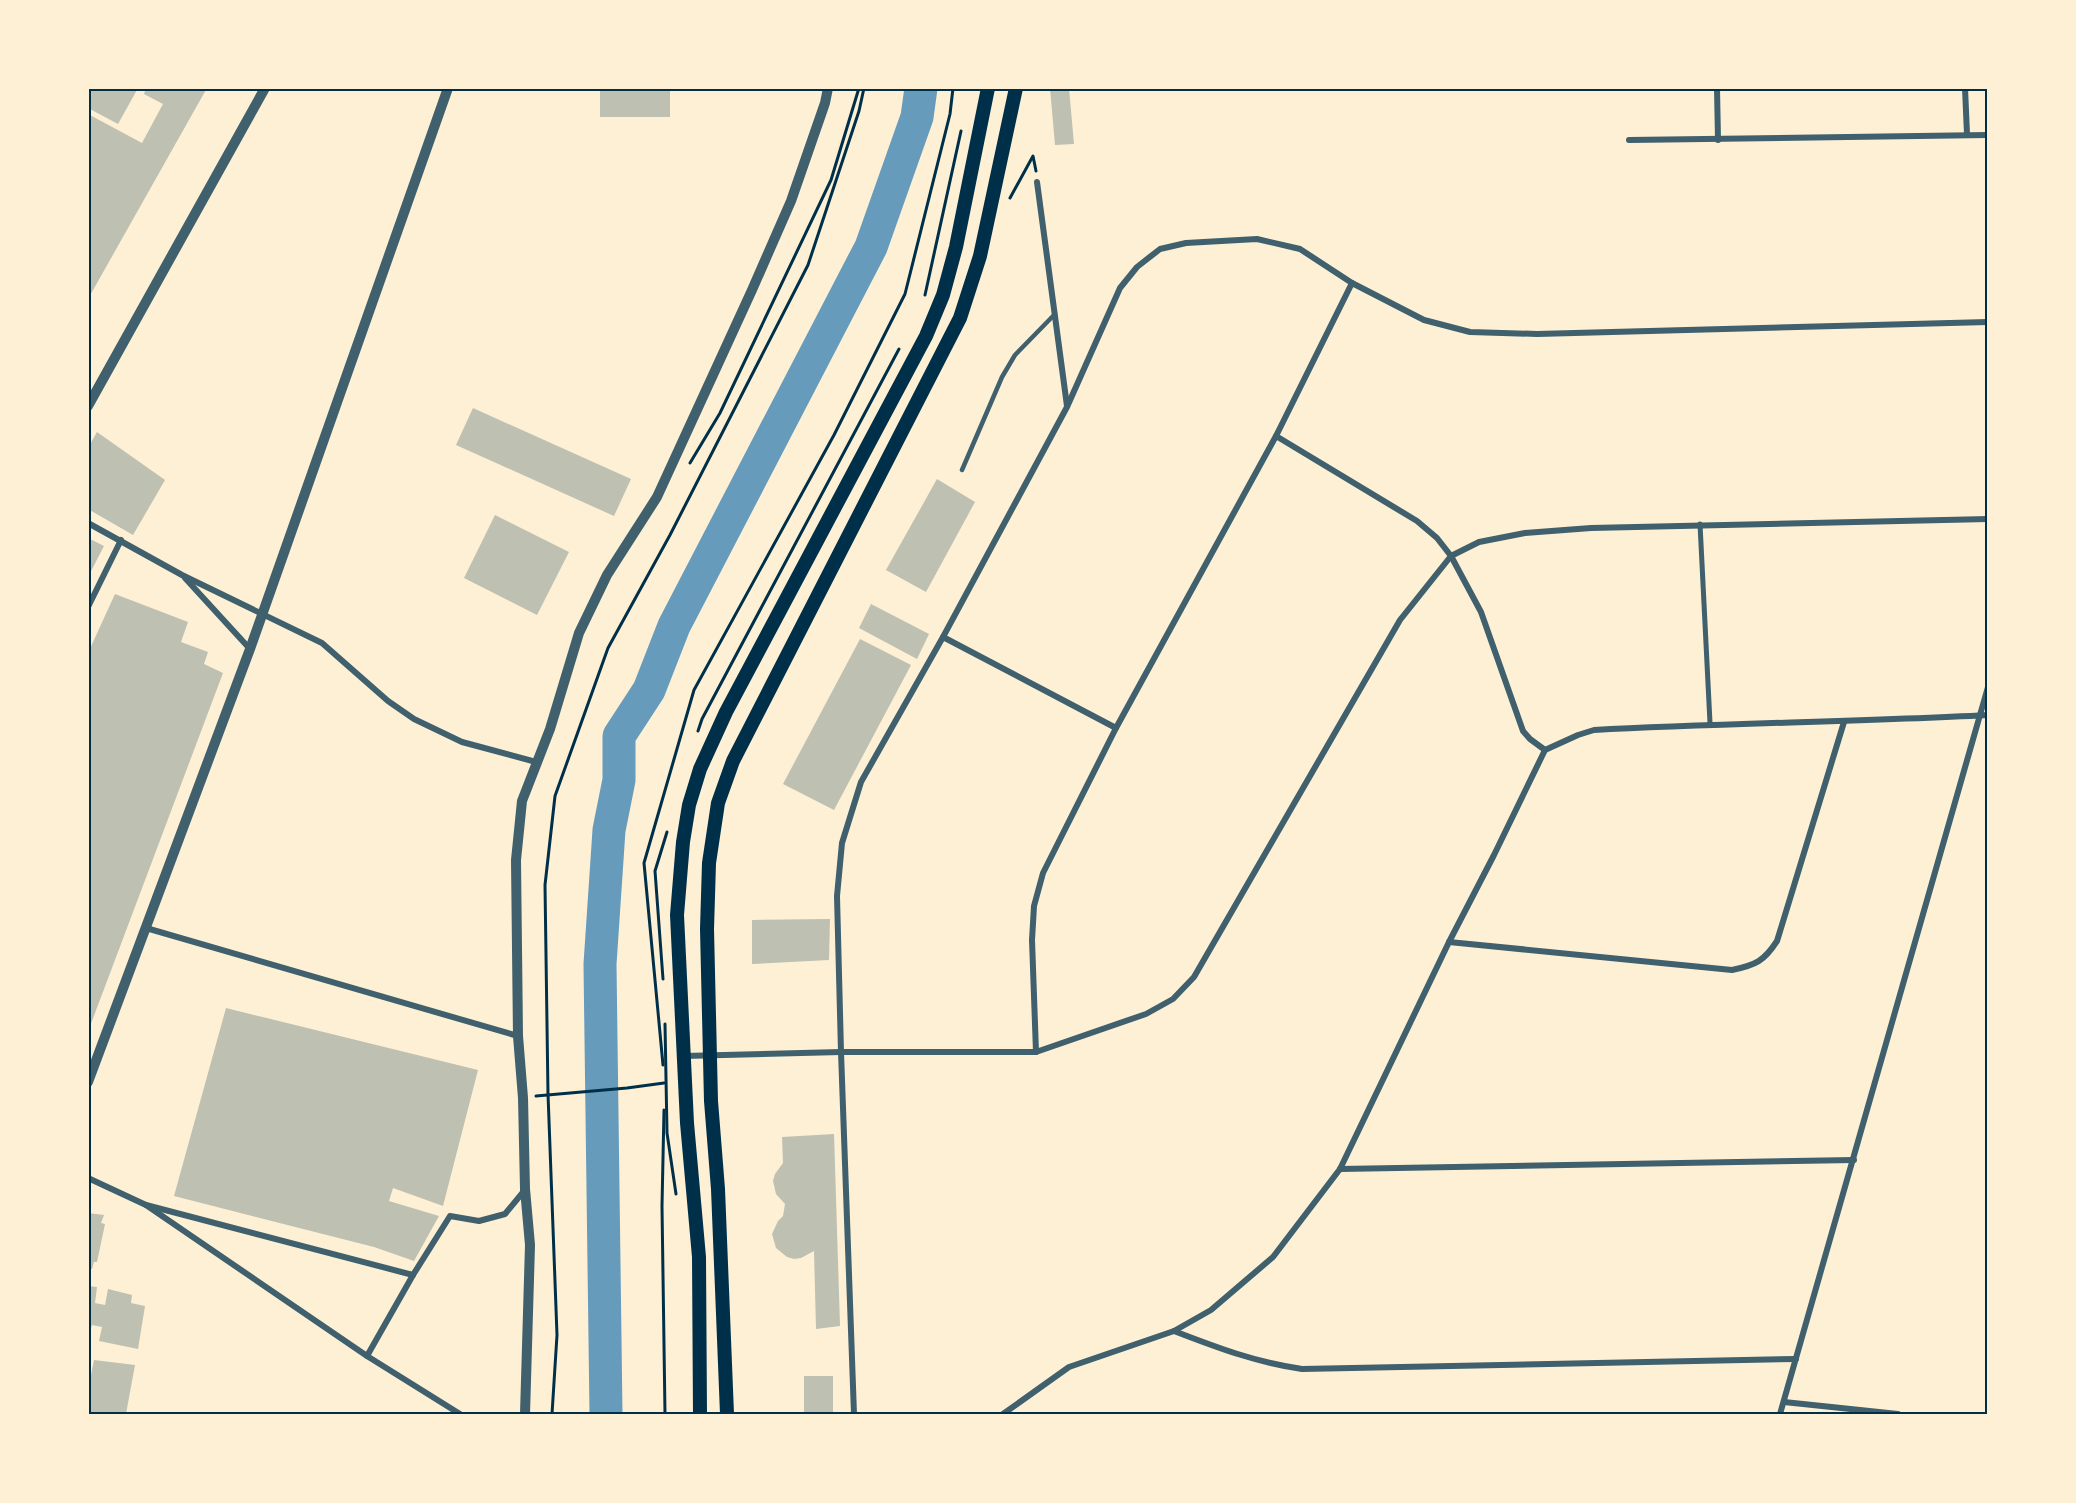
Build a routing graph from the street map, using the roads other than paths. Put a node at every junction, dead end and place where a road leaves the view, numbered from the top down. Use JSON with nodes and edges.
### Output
{"nodes":[{"id":1,"x":265,"y":88,"type":"edge"},
{"id":2,"x":448,"y":88,"type":"edge"},
{"id":3,"x":828,"y":88,"type":"edge"},
{"id":4,"x":988,"y":88,"type":"edge"},
{"id":5,"x":1016,"y":88,"type":"edge"},
{"id":6,"x":1717,"y":88,"type":"edge"},
{"id":7,"x":1965,"y":88,"type":"edge"},
{"id":8,"x":1967,"y":134,"type":"junction"},
{"id":9,"x":1988,"y":135,"type":"edge"},
{"id":10,"x":1629,"y":140,"type":"dead end"},
{"id":11,"x":1718,"y":140,"type":"junction"},
{"id":12,"x":1037,"y":182,"type":"road end"},
{"id":13,"x":1352,"y":283,"type":"junction"},
{"id":14,"x":1055,"y":314,"type":"junction"},
{"id":15,"x":1988,"y":322,"type":"edge"},
{"id":16,"x":88,"y":406,"type":"edge"},
{"id":17,"x":1067,"y":407,"type":"junction"},
{"id":18,"x":1276,"y":436,"type":"junction"},
{"id":19,"x":963,"y":470,"type":"dead end"},
{"id":20,"x":1988,"y":519,"type":"edge"},
{"id":21,"x":88,"y":523,"type":"edge"},
{"id":22,"x":1700,"y":524,"type":"junction"},
{"id":23,"x":121,"y":540,"type":"junction"},
{"id":24,"x":1451,"y":556,"type":"junction"},
{"id":25,"x":182,"y":575,"type":"junction"},
{"id":26,"x":88,"y":607,"type":"edge"},
{"id":27,"x":262,"y":613,"type":"junction"},
{"id":28,"x":944,"y":637,"type":"junction"},
{"id":29,"x":250,"y":649,"type":"junction"},
{"id":30,"x":1988,"y":687,"type":"edge"},
{"id":31,"x":1978,"y":715,"type":"junction"},
{"id":32,"x":1988,"y":715,"type":"edge"},
{"id":33,"x":1844,"y":722,"type":"junction"},
{"id":34,"x":1710,"y":723,"type":"junction"},
{"id":35,"x":1116,"y":728,"type":"junction"},
{"id":36,"x":1545,"y":750,"type":"junction"},
{"id":37,"x":536,"y":762,"type":"junction"},
{"id":38,"x":146,"y":927,"type":"junction"},
{"id":39,"x":1449,"y":942,"type":"junction"},
{"id":40,"x":518,"y":1036,"type":"junction"},
{"id":41,"x":841,"y":1052,"type":"junction"},
{"id":42,"x":1036,"y":1052,"type":"junction"},
{"id":43,"x":684,"y":1056,"type":"junction"},
{"id":44,"x":710,"y":1056,"type":"junction"},
{"id":45,"x":88,"y":1082,"type":"edge"},
{"id":46,"x":1854,"y":1160,"type":"junction"},
{"id":47,"x":1340,"y":1169,"type":"junction"},
{"id":48,"x":88,"y":1178,"type":"edge"},
{"id":49,"x":525,"y":1189,"type":"junction"},
{"id":50,"x":146,"y":1205,"type":"junction"},
{"id":51,"x":413,"y":1275,"type":"junction"},
{"id":52,"x":1174,"y":1331,"type":"junction"},
{"id":53,"x":367,"y":1356,"type":"junction"},
{"id":54,"x":1796,"y":1359,"type":"junction"},
{"id":55,"x":1784,"y":1402,"type":"junction"},
{"id":56,"x":460,"y":1414,"type":"edge"},
{"id":57,"x":525,"y":1414,"type":"edge"},
{"id":58,"x":700,"y":1414,"type":"edge"},
{"id":59,"x":727,"y":1414,"type":"edge"},
{"id":60,"x":854,"y":1414,"type":"edge"},
{"id":61,"x":1003,"y":1414,"type":"edge"},
{"id":62,"x":1780,"y":1414,"type":"edge"},
{"id":63,"x":1898,"y":1414,"type":"edge"}],
"edges":[{"from":1,"to":16,"type":"street"},
{"from":2,"to":27,"type":"street"},
{"from":3,"to":37,"type":"street"},
{"from":4,"to":43,"type":"main road"},
{"from":5,"to":44,"type":"main road"},
{"from":6,"to":11,"type":"street"},
{"from":7,"to":8,"type":"street"},
{"from":8,"to":9,"type":"street"},
{"from":8,"to":11,"type":"street"},
{"from":10,"to":11,"type":"street"},
{"from":12,"to":14,"type":"street"},
{"from":13,"to":15,"type":"street"},
{"from":13,"to":17,"type":"street"},
{"from":13,"to":18,"type":"street"},
{"from":14,"to":17,"type":"street"},
{"from":14,"to":19,"type":"lane"},
{"from":17,"to":28,"type":"street"},
{"from":18,"to":24,"type":"street"},
{"from":18,"to":35,"type":"street"},
{"from":20,"to":22,"type":"street"},
{"from":21,"to":23,"type":"street"},
{"from":22,"to":24,"type":"street"},
{"from":22,"to":34,"type":"street"},
{"from":23,"to":25,"type":"street"},
{"from":23,"to":26,"type":"street"},
{"from":24,"to":36,"type":"street"},
{"from":24,"to":42,"type":"street"},
{"from":25,"to":27,"type":"street"},
{"from":25,"to":29,"type":"street"},
{"from":27,"to":29,"type":"street"},
{"from":27,"to":37,"type":"street"},
{"from":28,"to":35,"type":"street"},
{"from":28,"to":41,"type":"street"},
{"from":29,"to":38,"type":"street"},
{"from":30,"to":31,"type":"street"},
{"from":31,"to":32,"type":"street"},
{"from":31,"to":33,"type":"street"},
{"from":31,"to":46,"type":"street"},
{"from":33,"to":34,"type":"street"},
{"from":33,"to":39,"type":"street"},
{"from":34,"to":36,"type":"street"},
{"from":35,"to":42,"type":"street"},
{"from":36,"to":39,"type":"street"},
{"from":37,"to":40,"type":"street"},
{"from":38,"to":40,"type":"street"},
{"from":38,"to":45,"type":"street"},
{"from":39,"to":47,"type":"street"},
{"from":40,"to":49,"type":"street"},
{"from":41,"to":42,"type":"street"},
{"from":41,"to":44,"type":"street"},
{"from":41,"to":60,"type":"street"},
{"from":43,"to":44,"type":"street"},
{"from":43,"to":58,"type":"main road"},
{"from":44,"to":59,"type":"main road"},
{"from":46,"to":47,"type":"street"},
{"from":46,"to":54,"type":"street"},
{"from":47,"to":52,"type":"street"},
{"from":48,"to":50,"type":"street"},
{"from":49,"to":51,"type":"street"},
{"from":49,"to":57,"type":"street"},
{"from":50,"to":51,"type":"street"},
{"from":50,"to":53,"type":"street"},
{"from":51,"to":53,"type":"street"},
{"from":52,"to":54,"type":"street"},
{"from":52,"to":61,"type":"street"},
{"from":53,"to":56,"type":"street"},
{"from":54,"to":55,"type":"street"},
{"from":55,"to":62,"type":"street"},
{"from":55,"to":63,"type":"street"}]}
